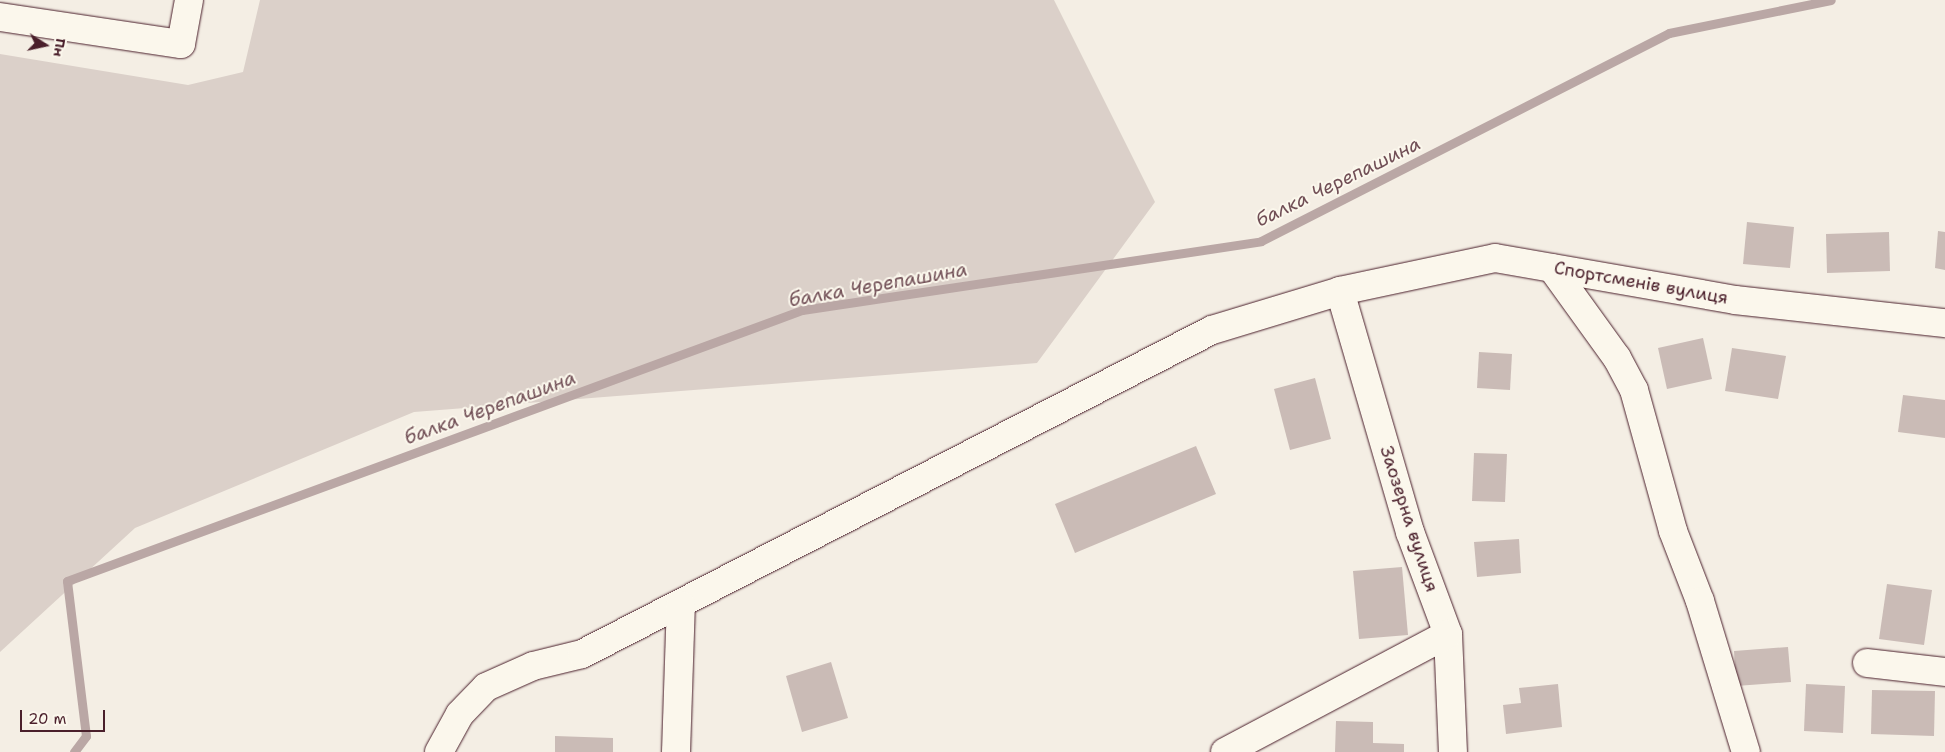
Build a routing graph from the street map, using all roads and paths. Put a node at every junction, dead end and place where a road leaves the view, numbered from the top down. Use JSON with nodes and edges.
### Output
{"nodes":[{"id":1,"x":189,"y":0,"type":"edge"},
{"id":2,"x":0,"y":17,"type":"edge"},
{"id":3,"x":1552,"y":268,"type":"junction"},
{"id":4,"x":1340,"y":291,"type":"junction"},
{"id":5,"x":1945,"y":323,"type":"edge"},
{"id":6,"x":680,"y":605,"type":"junction"},
{"id":7,"x":1448,"y":634,"type":"junction"},
{"id":8,"x":1867,"y":664,"type":"dead end"},
{"id":9,"x":1945,"y":672,"type":"edge"},
{"id":10,"x":439,"y":752,"type":"edge"},
{"id":11,"x":676,"y":752,"type":"edge"},
{"id":12,"x":1225,"y":752,"type":"edge"},
{"id":13,"x":1453,"y":752,"type":"edge"},
{"id":14,"x":1746,"y":752,"type":"edge"}],
"edges":[{"from":1,"to":2,"type":"street"},
{"from":3,"to":4,"type":"street","name":"Спортсменів вулиця"},
{"from":3,"to":5,"type":"street","name":"Спортсменів вулиця"},
{"from":3,"to":14,"type":"street"},
{"from":4,"to":6,"type":"street","name":"Спортсменів вулиця"},
{"from":4,"to":7,"type":"street","name":"Заозерна вулиця"},
{"from":6,"to":10,"type":"street","name":"Спортсменів вулиця"},
{"from":6,"to":11,"type":"street"},
{"from":7,"to":12,"type":"street"},
{"from":7,"to":13,"type":"street","name":"Заозерна вулиця"},
{"from":8,"to":9,"type":"street"}]}
